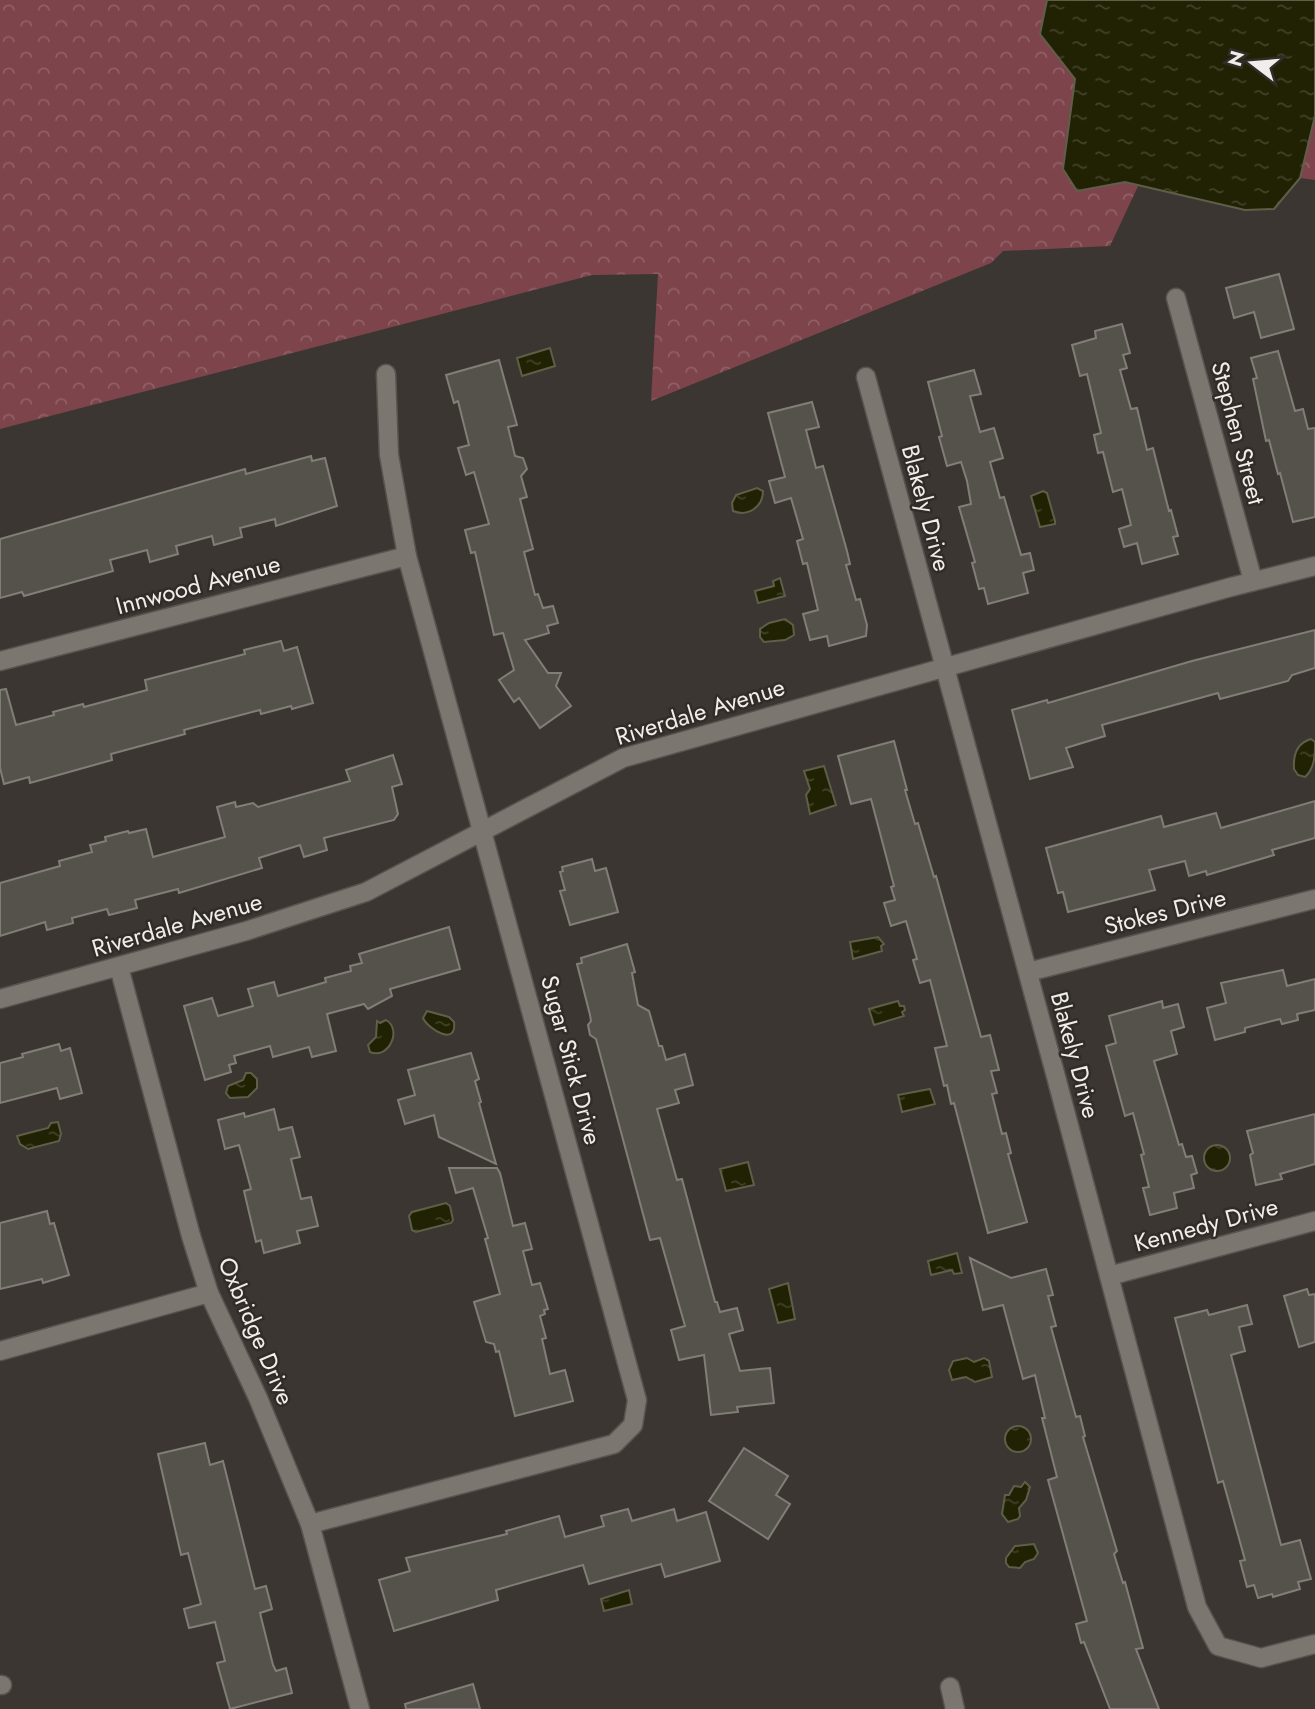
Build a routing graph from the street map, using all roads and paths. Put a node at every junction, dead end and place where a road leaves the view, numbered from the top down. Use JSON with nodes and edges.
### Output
{"nodes":[{"id":1,"x":1176,"y":298,"type":"dead end"},
{"id":2,"x":386,"y":374,"type":"dead end"},
{"id":3,"x":866,"y":377,"type":"dead end"},
{"id":4,"x":407,"y":555,"type":"junction"},
{"id":5,"x":1315,"y":566,"type":"edge"},
{"id":6,"x":1253,"y":581,"type":"junction"},
{"id":7,"x":0,"y":661,"type":"edge"},
{"id":8,"x":944,"y":667,"type":"junction"},
{"id":9,"x":484,"y":832,"type":"junction"},
{"id":10,"x":1315,"y":899,"type":"edge"},
{"id":11,"x":119,"y":967,"type":"junction"},
{"id":12,"x":1028,"y":972,"type":"junction"},
{"id":13,"x":0,"y":999,"type":"edge"},
{"id":14,"x":1315,"y":1222,"type":"edge"},
{"id":15,"x":1109,"y":1276,"type":"junction"},
{"id":16,"x":209,"y":1293,"type":"junction"},
{"id":17,"x":0,"y":1351,"type":"edge"},
{"id":18,"x":310,"y":1524,"type":"junction"},
{"id":19,"x":1315,"y":1644,"type":"edge"},
{"id":20,"x":950,"y":1687,"type":"dead end"},
{"id":21,"x":360,"y":1709,"type":"edge"},
{"id":22,"x":955,"y":1709,"type":"edge"}],
"edges":[{"from":1,"to":6,"type":"street","name":"Stephen Street"},
{"from":2,"to":4,"type":"street","name":"Sugar Stick Drive"},
{"from":3,"to":8,"type":"street","name":"Blakely Drive"},
{"from":4,"to":7,"type":"street","name":"Innwood Avenue"},
{"from":4,"to":9,"type":"street","name":"Sugar Stick Drive"},
{"from":5,"to":6,"type":"street","name":"Riverdale Avenue"},
{"from":6,"to":8,"type":"street","name":"Riverdale Avenue"},
{"from":8,"to":9,"type":"street","name":"Riverdale Avenue"},
{"from":8,"to":12,"type":"street","name":"Blakely Drive"},
{"from":9,"to":11,"type":"street","name":"Riverdale Avenue"},
{"from":9,"to":18,"type":"street","name":"Sugar Stick Drive"},
{"from":10,"to":12,"type":"street","name":"Stokes Drive"},
{"from":11,"to":13,"type":"street","name":"Riverdale Avenue"},
{"from":11,"to":16,"type":"street","name":"Oxbridge Drive"},
{"from":12,"to":15,"type":"street","name":"Blakely Drive"},
{"from":14,"to":15,"type":"street","name":"Kennedy Drive"},
{"from":15,"to":19,"type":"street","name":"Blakely Drive"},
{"from":16,"to":17,"type":"street"},
{"from":16,"to":18,"type":"street","name":"Oxbridge Drive"},
{"from":18,"to":21,"type":"street","name":"Oxbridge Drive"},
{"from":20,"to":22,"type":"street"}]}
